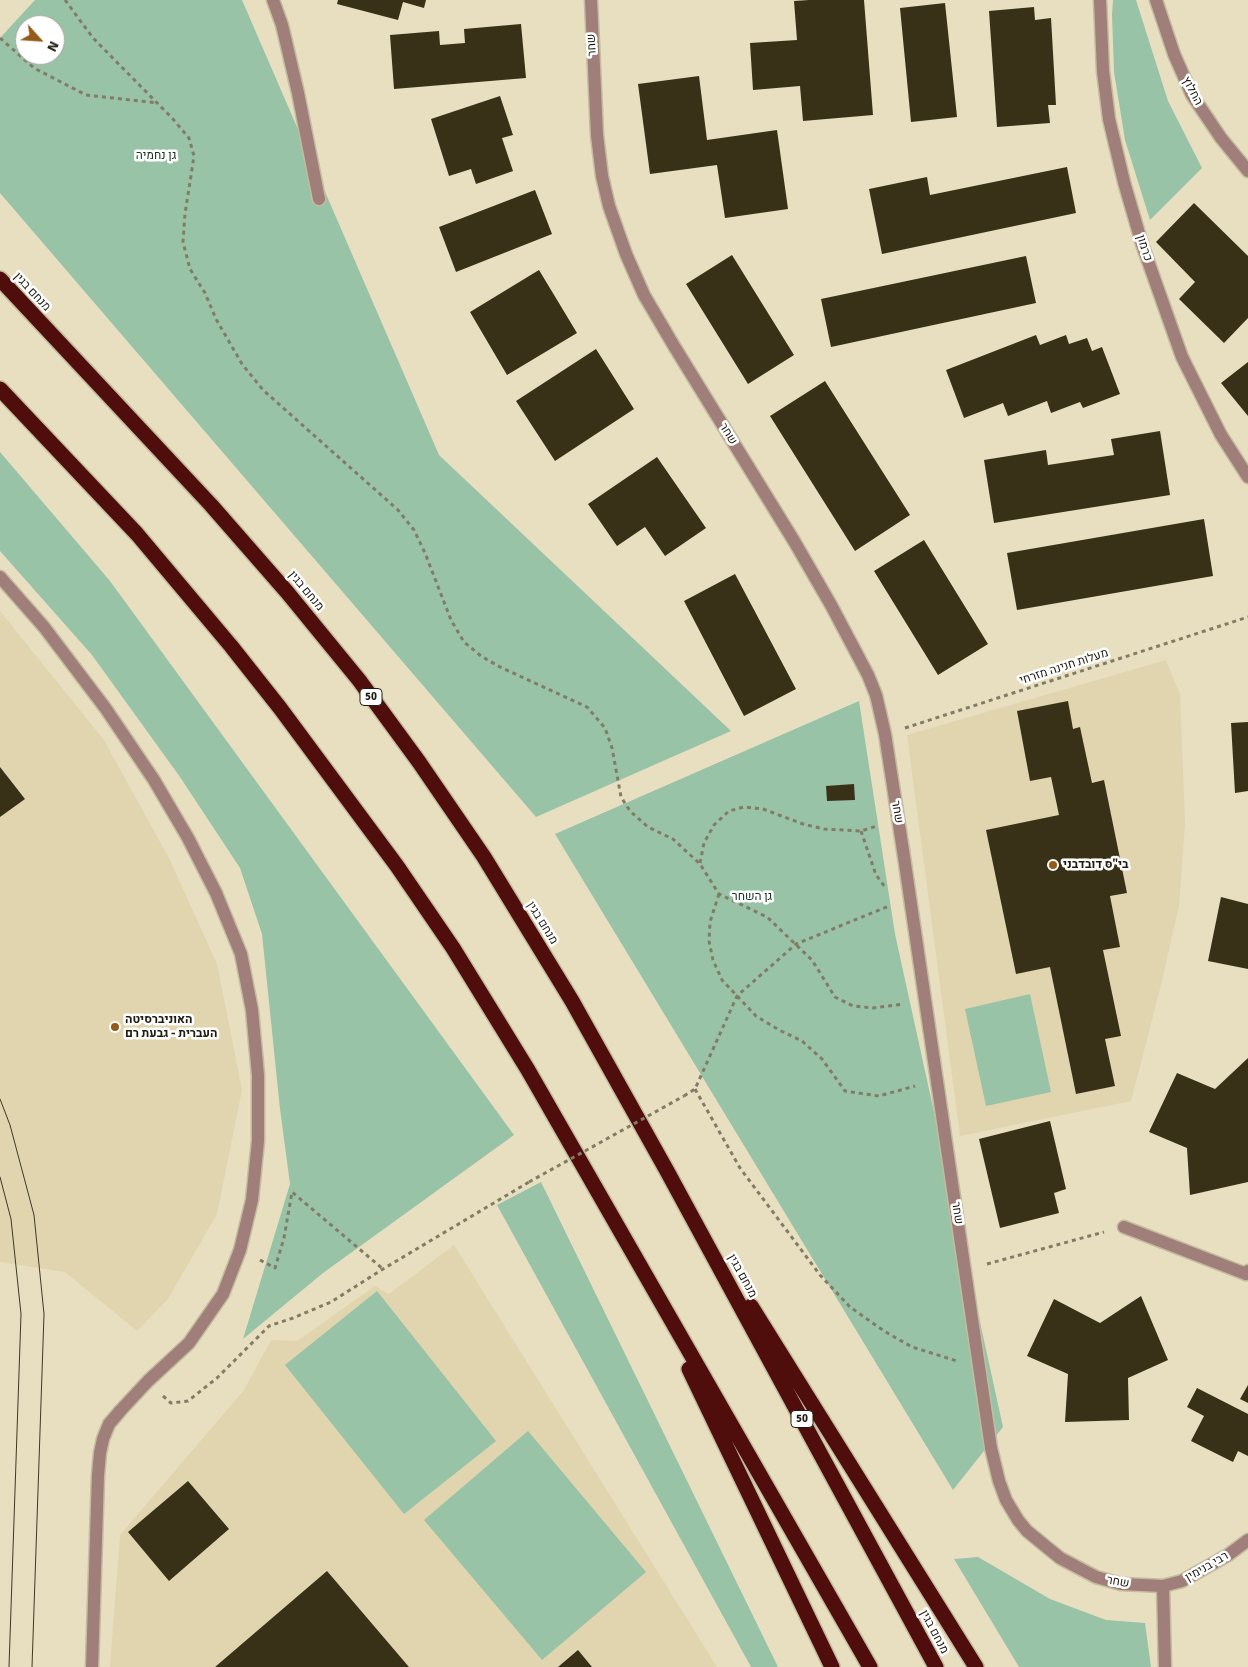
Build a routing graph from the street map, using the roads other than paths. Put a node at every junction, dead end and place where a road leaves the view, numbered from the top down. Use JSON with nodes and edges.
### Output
{"nodes":[{"id":1,"x":273,"y":0,"type":"edge"},
{"id":2,"x":591,"y":0,"type":"edge"},
{"id":3,"x":1100,"y":0,"type":"edge"},
{"id":4,"x":1156,"y":0,"type":"edge"},
{"id":5,"x":1248,"y":171,"type":"edge"},
{"id":6,"x":319,"y":199,"type":"dead end"},
{"id":7,"x":0,"y":279,"type":"edge"},
{"id":8,"x":0,"y":389,"type":"edge"},
{"id":9,"x":1248,"y":477,"type":"edge"},
{"id":10,"x":0,"y":577,"type":"edge"},
{"id":11,"x":667,"y":1171,"type":"junction"},
{"id":12,"x":1124,"y":1227,"type":"road end"},
{"id":13,"x":634,"y":1255,"type":"junction"},
{"id":14,"x":1247,"y":1273,"type":"edge"},
{"id":15,"x":1248,"y":1540,"type":"edge"},
{"id":16,"x":1162,"y":1586,"type":"junction"},
{"id":17,"x":92,"y":1667,"type":"edge"},
{"id":18,"x":832,"y":1667,"type":"edge"},
{"id":19,"x":870,"y":1667,"type":"edge"},
{"id":20,"x":936,"y":1667,"type":"edge"},
{"id":21,"x":976,"y":1667,"type":"edge"},
{"id":22,"x":1165,"y":1667,"type":"edge"}],
"edges":[{"from":1,"to":6,"type":"street"},
{"from":2,"to":16,"type":"street","name":"שחר"},
{"from":3,"to":9,"type":"street","name":"כרמון"},
{"from":4,"to":5,"type":"street","name":"החלוץ"},
{"from":7,"to":11,"type":"highway","name":"מנחם בגין","number":"50"},
{"from":8,"to":13,"type":"highway"},
{"from":10,"to":17,"type":"street"},
{"from":11,"to":20,"type":"highway","name":"מנחם בגין","number":"50"},
{"from":11,"to":21,"type":"highway"},
{"from":12,"to":14,"type":"street"},
{"from":13,"to":18,"type":"highway"},
{"from":13,"to":19,"type":"highway"},
{"from":15,"to":16,"type":"street","name":"רבי בנימין"},
{"from":16,"to":22,"type":"street"}]}
